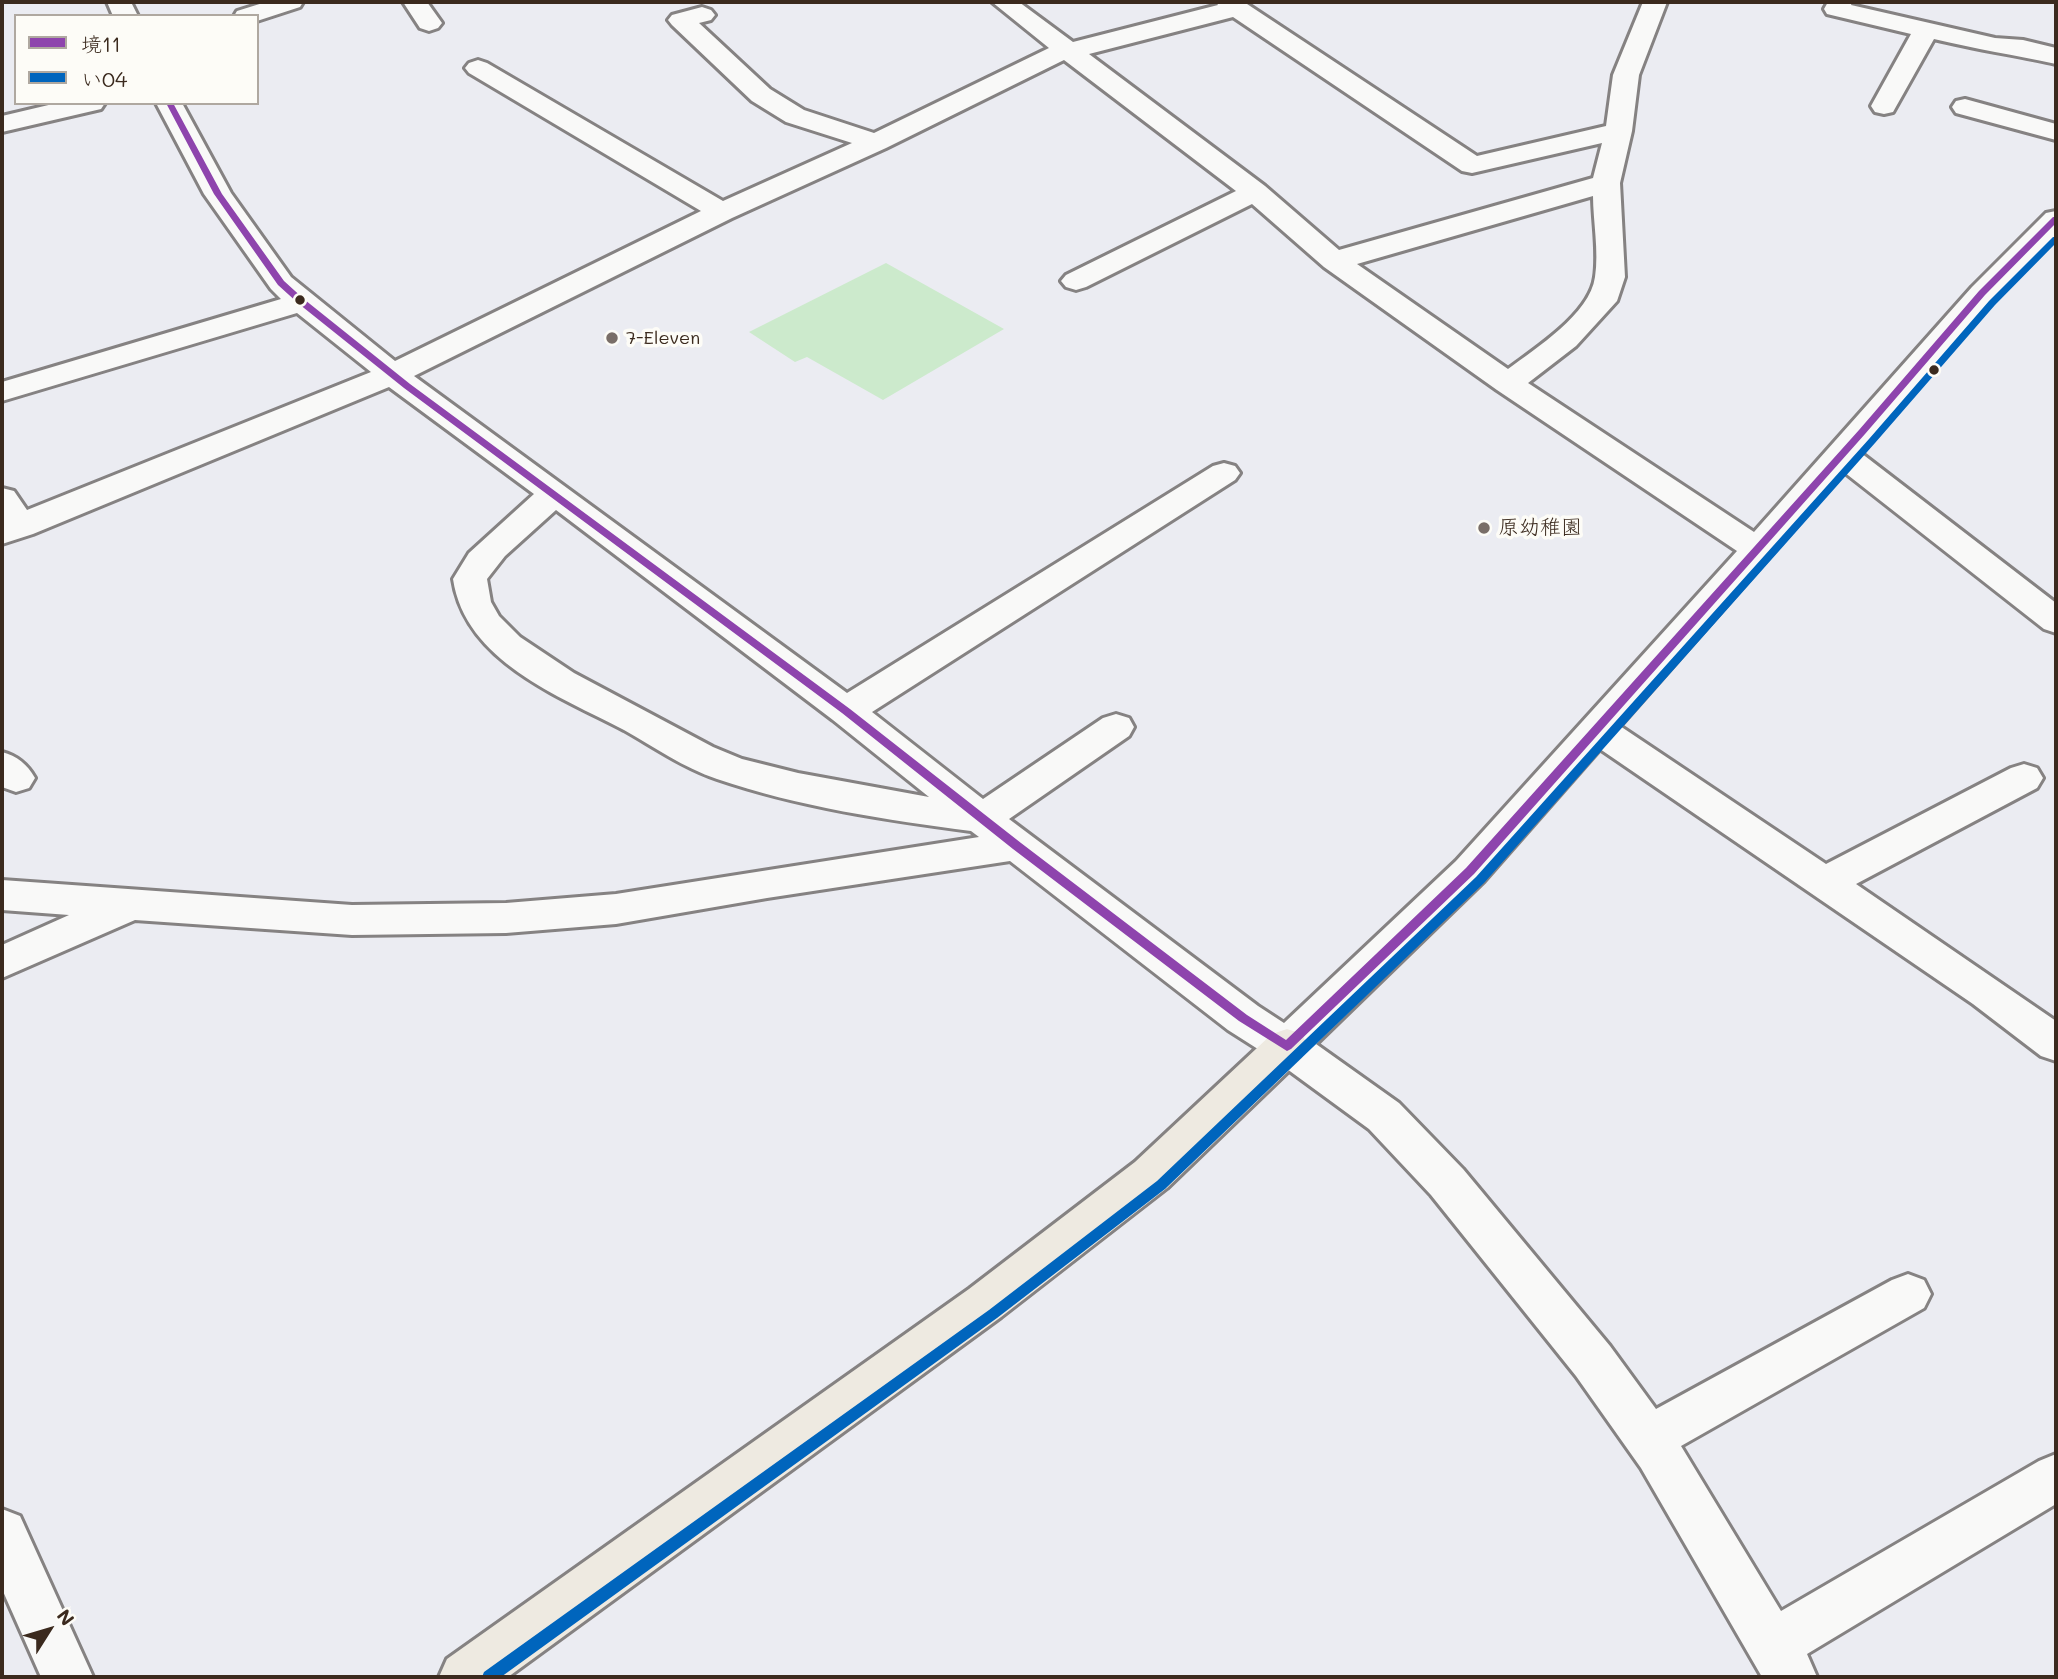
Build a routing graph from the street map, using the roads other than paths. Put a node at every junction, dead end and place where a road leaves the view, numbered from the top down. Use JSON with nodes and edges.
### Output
{"nodes":[{"id":1,"x":291,"y":2,"type":"edge"},
{"id":2,"x":1004,"y":2,"type":"edge"},
{"id":3,"x":1840,"y":2,"type":"edge"},
{"id":4,"x":1650,"y":3,"type":"edge"},
{"id":5,"x":1233,"y":5,"type":"edge"},
{"id":6,"x":252,"y":14,"type":"edge"},
{"id":7,"x":681,"y":20,"type":"dead end"},
{"id":8,"x":1926,"y":30,"type":"junction"},
{"id":9,"x":1070,"y":49,"type":"junction"},
{"id":10,"x":2056,"y":56,"type":"edge"},
{"id":11,"x":478,"y":68,"type":"dead end"},
{"id":12,"x":83,"y":105,"type":"edge"},
{"id":13,"x":170,"y":105,"type":"edge"},
{"id":14,"x":1884,"y":106,"type":"dead end"},
{"id":15,"x":1965,"y":107,"type":"dead end"},
{"id":16,"x":2,"y":124,"type":"edge"},
{"id":17,"x":1619,"y":131,"type":"junction"},
{"id":18,"x":2056,"y":132,"type":"edge"},
{"id":19,"x":876,"y":142,"type":"junction"},
{"id":20,"x":1606,"y":183,"type":"junction"},
{"id":21,"x":1255,"y":192,"type":"junction"},
{"id":22,"x":722,"y":212,"type":"junction"},
{"id":23,"x":2056,"y":219,"type":"edge"},
{"id":24,"x":1334,"y":261,"type":"junction"},
{"id":25,"x":1076,"y":281,"type":"dead end"},
{"id":26,"x":302,"y":302,"type":"junction"},
{"id":27,"x":392,"y":374,"type":"junction"},
{"id":28,"x":1508,"y":383,"type":"junction"},
{"id":29,"x":2,"y":392,"type":"edge"},
{"id":30,"x":1842,"y":454,"type":"junction"},
{"id":31,"x":1224,"y":473,"type":"dead end"},
{"id":32,"x":555,"y":493,"type":"junction"},
{"id":33,"x":2,"y":498,"type":"edge"},
{"id":34,"x":11,"y":530,"type":"edge"},
{"id":35,"x":1757,"y":549,"type":"junction"},
{"id":36,"x":2056,"y":621,"type":"edge"},
{"id":37,"x":846,"y":711,"type":"junction"},
{"id":38,"x":1116,"y":727,"type":"dead end"},
{"id":39,"x":1598,"y":729,"type":"junction"},
{"id":40,"x":2024,"y":778,"type":"dead end"},
{"id":41,"x":982,"y":818,"type":"junction"},
{"id":42,"x":1017,"y":846,"type":"junction"},
{"id":43,"x":1825,"y":882,"type":"junction"},
{"id":44,"x":2,"y":895,"type":"edge"},
{"id":45,"x":133,"y":904,"type":"junction"},
{"id":46,"x":2,"y":962,"type":"edge"},
{"id":47,"x":2056,"y":1044,"type":"edge"},
{"id":48,"x":1287,"y":1046,"type":"junction"},
{"id":49,"x":1908,"y":1294,"type":"dead end"},
{"id":50,"x":1648,"y":1439,"type":"junction"},
{"id":51,"x":2056,"y":1477,"type":"edge"},
{"id":52,"x":2,"y":1533,"type":"edge"},
{"id":53,"x":1782,"y":1661,"type":"edge"},
{"id":54,"x":66,"y":1677,"type":"edge"},
{"id":55,"x":466,"y":1677,"type":"edge"}],
"edges":[{"from":1,"to":6,"type":"street"},
{"from":2,"to":9,"type":"street"},
{"from":3,"to":8,"type":"street"},
{"from":4,"to":17,"type":"street"},
{"from":5,"to":9,"type":"street"},
{"from":5,"to":17,"type":"street"},
{"from":7,"to":19,"type":"street"},
{"from":8,"to":10,"type":"street"},
{"from":8,"to":14,"type":"street"},
{"from":9,"to":19,"type":"street"},
{"from":9,"to":21,"type":"street"},
{"from":11,"to":22,"type":"street"},
{"from":12,"to":16,"type":"street"},
{"from":13,"to":26,"type":"street"},
{"from":15,"to":18,"type":"street"},
{"from":17,"to":20,"type":"street"},
{"from":19,"to":22,"type":"street"},
{"from":20,"to":24,"type":"street"},
{"from":20,"to":28,"type":"street"},
{"from":21,"to":24,"type":"street"},
{"from":21,"to":25,"type":"street"},
{"from":22,"to":27,"type":"street"},
{"from":23,"to":30,"type":"street"},
{"from":24,"to":28,"type":"street"},
{"from":26,"to":27,"type":"street"},
{"from":26,"to":29,"type":"street"},
{"from":27,"to":32,"type":"street"},
{"from":27,"to":34,"type":"street"},
{"from":28,"to":35,"type":"street"},
{"from":30,"to":35,"type":"street"},
{"from":30,"to":36,"type":"street"},
{"from":31,"to":37,"type":"street"},
{"from":32,"to":37,"type":"street"},
{"from":32,"to":41,"type":"street"},
{"from":33,"to":34,"type":"street"},
{"from":35,"to":39,"type":"street"},
{"from":37,"to":41,"type":"street"},
{"from":38,"to":41,"type":"street"},
{"from":39,"to":43,"type":"street"},
{"from":39,"to":48,"type":"street"},
{"from":40,"to":43,"type":"street"},
{"from":41,"to":42,"type":"street"},
{"from":42,"to":45,"type":"street"},
{"from":42,"to":48,"type":"street"},
{"from":43,"to":47,"type":"street"},
{"from":44,"to":45,"type":"street"},
{"from":45,"to":46,"type":"street"},
{"from":48,"to":50,"type":"street"},
{"from":48,"to":55,"type":"main road"},
{"from":49,"to":50,"type":"street"},
{"from":50,"to":53,"type":"street"},
{"from":51,"to":53,"type":"street"},
{"from":52,"to":54,"type":"street"}]}
